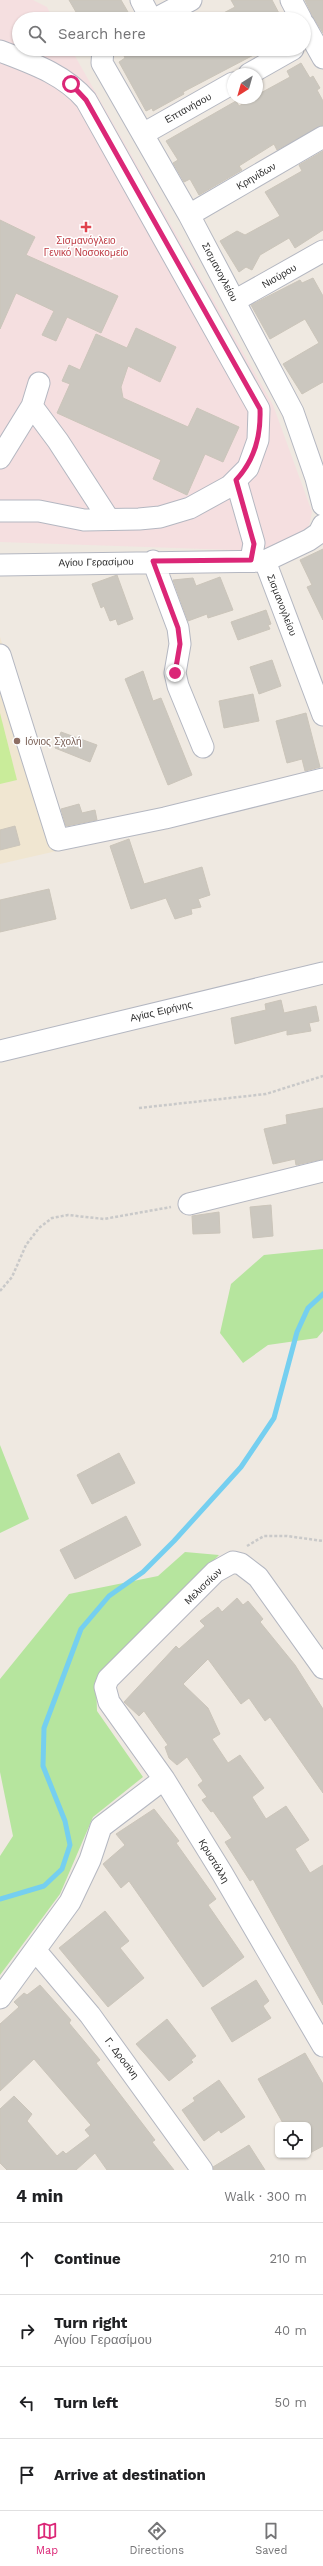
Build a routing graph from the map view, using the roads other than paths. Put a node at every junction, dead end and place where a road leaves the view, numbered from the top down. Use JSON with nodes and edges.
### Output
{"nodes":[{"id":1,"x":141,"y":0,"type":"edge"},
{"id":2,"x":191,"y":0,"type":"edge"},
{"id":3,"x":291,"y":0,"type":"edge"},
{"id":4,"x":147,"y":12,"type":"edge"},
{"id":5,"x":168,"y":12,"type":"edge"},
{"id":6,"x":297,"y":12,"type":"edge"},
{"id":7,"x":311,"y":34,"type":"edge"},
{"id":8,"x":0,"y":51,"type":"edge"},
{"id":9,"x":102,"y":56,"type":"edge"},
{"id":10,"x":281,"y":56,"type":"edge"},
{"id":11,"x":323,"y":58,"type":"edge"},
{"id":12,"x":260,"y":68,"type":"edge"},
{"id":13,"x":227,"y":86,"type":"edge"},
{"id":14,"x":143,"y":134,"type":"junction"},
{"id":15,"x":323,"y":137,"type":"edge"},
{"id":16,"x":189,"y":215,"type":"junction"},
{"id":17,"x":323,"y":251,"type":"edge"},
{"id":18,"x":236,"y":300,"type":"junction"},
{"id":19,"x":39,"y":383,"type":"dead end"},
{"id":20,"x":32,"y":406,"type":"junction"},
{"id":21,"x":0,"y":458,"type":"edge"},
{"id":22,"x":236,"y":480,"type":"junction"},
{"id":23,"x":323,"y":505,"type":"edge"},
{"id":24,"x":0,"y":511,"type":"edge"},
{"id":25,"x":108,"y":518,"type":"junction"},
{"id":26,"x":323,"y":525,"type":"edge"},
{"id":27,"x":258,"y":560,"type":"junction"},
{"id":28,"x":153,"y":561,"type":"junction"},
{"id":29,"x":0,"y":565,"type":"edge"},
{"id":30,"x":0,"y":655,"type":"edge"},
{"id":31,"x":319,"y":688,"type":"edge"},
{"id":32,"x":323,"y":716,"type":"edge"},
{"id":33,"x":203,"y":747,"type":"dead end"},
{"id":34,"x":323,"y":779,"type":"edge"},
{"id":35,"x":323,"y":973,"type":"edge"},
{"id":36,"x":0,"y":1051,"type":"edge"},
{"id":37,"x":323,"y":1171,"type":"edge"},
{"id":38,"x":189,"y":1204,"type":"road end"},
{"id":39,"x":323,"y":1668,"type":"edge"},
{"id":40,"x":108,"y":1679,"type":"joint"},
{"id":41,"x":164,"y":1779,"type":"junction"},
{"id":42,"x":35,"y":1950,"type":"junction"},
{"id":43,"x":0,"y":1998,"type":"edge"},
{"id":44,"x":323,"y":2046,"type":"edge"},
{"id":45,"x":202,"y":2170,"type":"edge"}],
"edges":[{"from":1,"to":4,"type":"street"},
{"from":2,"to":5,"type":"street"},
{"from":3,"to":6,"type":"street"},
{"from":7,"to":11,"type":"street"},
{"from":8,"to":22,"type":"street"},
{"from":9,"to":14,"type":"street","name":"Σισμανογλείου"},
{"from":10,"to":12,"type":"street"},
{"from":13,"to":14,"type":"street","name":"Επτανήσου"},
{"from":14,"to":16,"type":"street","name":"Σισμανογλείου"},
{"from":15,"to":16,"type":"street","name":"Κρηνίδων"},
{"from":16,"to":18,"type":"street","name":"Σισμανογλείου"},
{"from":17,"to":18,"type":"street","name":"Νισύρου"},
{"from":18,"to":23,"type":"street","name":"Σισμανογλείου"},
{"from":19,"to":20,"type":"street"},
{"from":20,"to":21,"type":"street"},
{"from":20,"to":25,"type":"street"},
{"from":22,"to":25,"type":"street"},
{"from":22,"to":27,"type":"street"},
{"from":24,"to":25,"type":"street"},
{"from":26,"to":27,"type":"street"},
{"from":27,"to":28,"type":"street","name":"Αγίου Γερασίμου"},
{"from":27,"to":31,"type":"street","name":"Σισμανογλείου"},
{"from":28,"to":29,"type":"street","name":"Αγίου Γερασίμου"},
{"from":28,"to":33,"type":"street"},
{"from":30,"to":34,"type":"street"},
{"from":31,"to":32,"type":"street","name":"Σισμανογλείου"},
{"from":35,"to":36,"type":"street","name":"Αγίας Ειρήνης"},
{"from":37,"to":38,"type":"street"},
{"from":39,"to":40,"type":"street","name":"Μελισσίων"},
{"from":40,"to":41,"type":"street","name":"Κρυστάλλη"},
{"from":41,"to":42,"type":"street"},
{"from":41,"to":44,"type":"street","name":"Κρυστάλλη"},
{"from":42,"to":43,"type":"street"},
{"from":42,"to":45,"type":"street","name":"Γ. Δροσίνη"}]}
